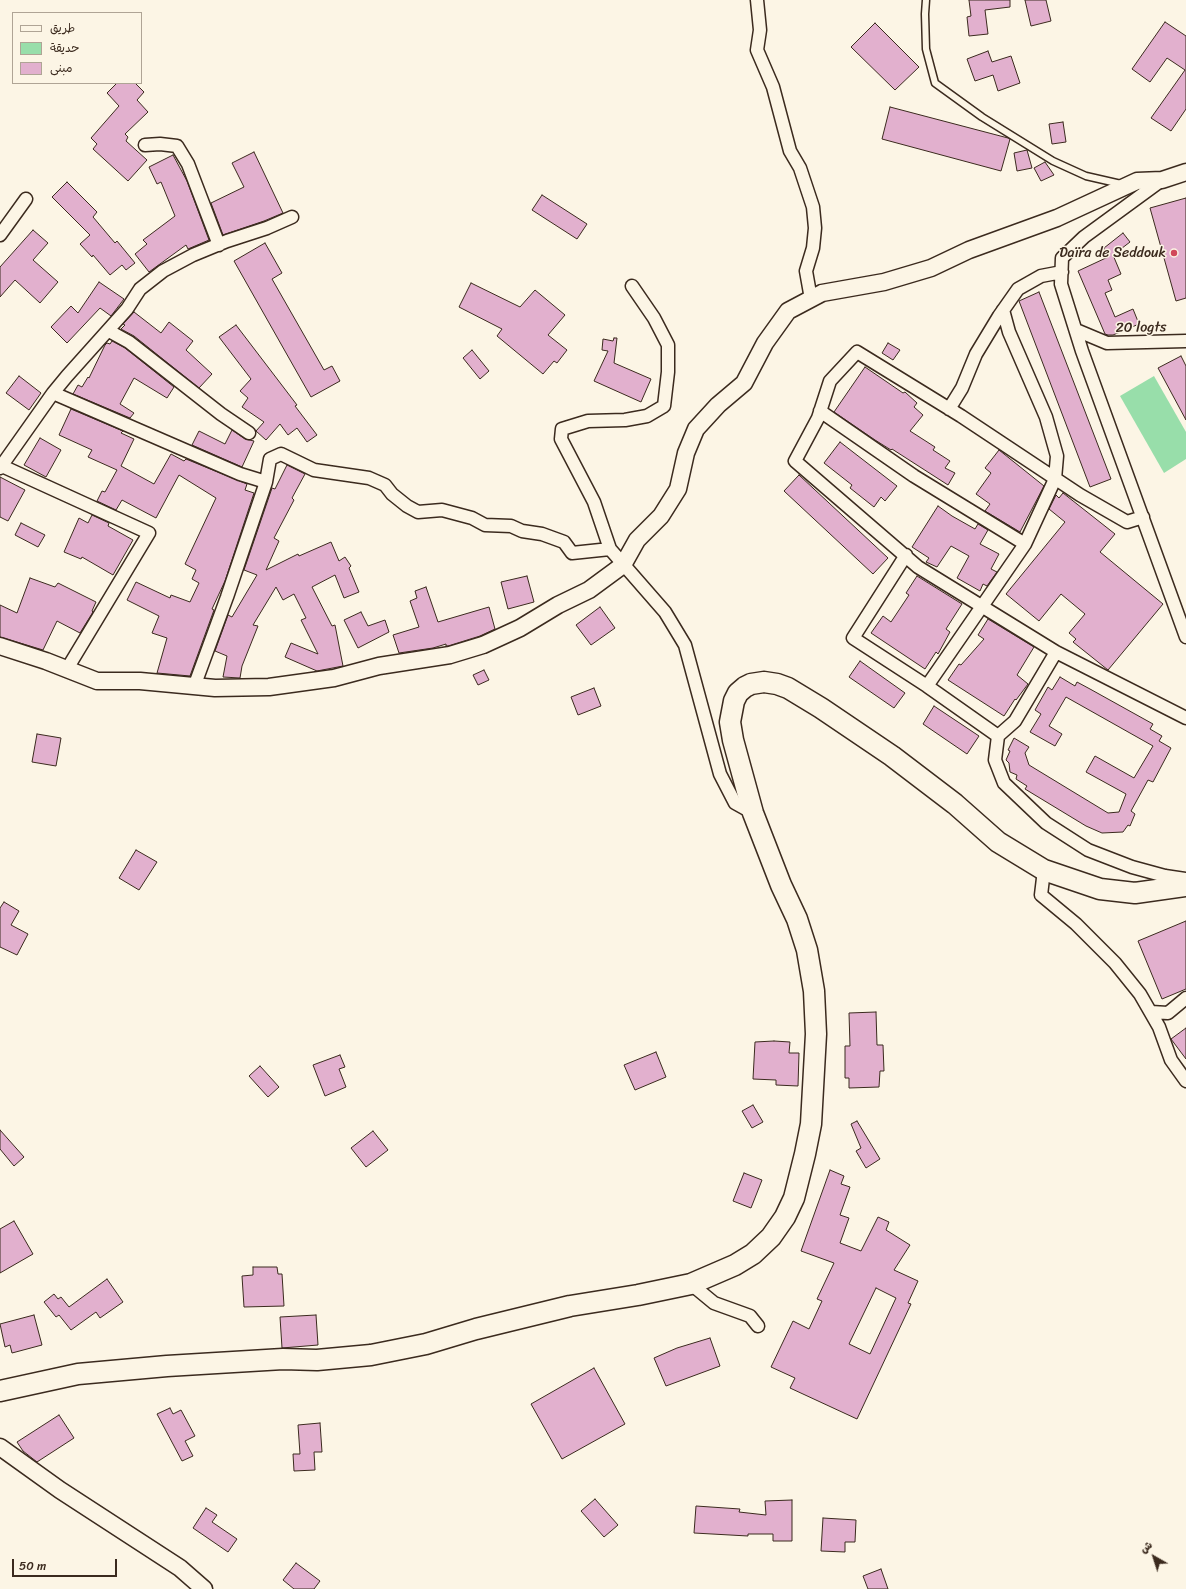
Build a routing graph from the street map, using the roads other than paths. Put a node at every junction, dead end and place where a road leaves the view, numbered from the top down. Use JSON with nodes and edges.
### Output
{"nodes":[{"id":1,"x":757,"y":0,"type":"edge"},
{"id":2,"x":926,"y":0,"type":"edge"},
{"id":3,"x":145,"y":145,"type":"dead end"},
{"id":4,"x":1186,"y":172,"type":"edge"},
{"id":5,"x":1162,"y":180,"type":"junction"},
{"id":6,"x":1127,"y":186,"type":"junction"},
{"id":7,"x":26,"y":198,"type":"dead end"},
{"id":8,"x":292,"y":217,"type":"dead end"},
{"id":9,"x":0,"y":235,"type":"edge"},
{"id":10,"x":219,"y":245,"type":"junction"},
{"id":11,"x":1062,"y":272,"type":"junction"},
{"id":12,"x":632,"y":286,"type":"dead end"},
{"id":13,"x":811,"y":299,"type":"junction"},
{"id":14,"x":1003,"y":310,"type":"junction"},
{"id":15,"x":1076,"y":330,"type":"junction"},
{"id":16,"x":108,"y":331,"type":"junction"},
{"id":17,"x":1186,"y":341,"type":"edge"},
{"id":18,"x":53,"y":393,"type":"junction"},
{"id":19,"x":949,"y":409,"type":"junction"},
{"id":20,"x":820,"y":411,"type":"junction"},
{"id":21,"x":250,"y":433,"type":"dead end"},
{"id":22,"x":1,"y":467,"type":"edge"},
{"id":23,"x":1055,"y":479,"type":"junction"},
{"id":24,"x":266,"y":482,"type":"junction"},
{"id":25,"x":1143,"y":518,"type":"junction"},
{"id":26,"x":1024,"y":544,"type":"junction"},
{"id":27,"x":610,"y":549,"type":"junction"},
{"id":28,"x":906,"y":555,"type":"junction"},
{"id":29,"x":624,"y":566,"type":"junction"},
{"id":30,"x":982,"y":605,"type":"junction"},
{"id":31,"x":1186,"y":637,"type":"edge"},
{"id":32,"x":0,"y":646,"type":"edge"},
{"id":33,"x":1056,"y":652,"type":"junction"},
{"id":34,"x":67,"y":669,"type":"junction"},
{"id":35,"x":927,"y":686,"type":"junction"},
{"id":36,"x":194,"y":687,"type":"junction"},
{"id":37,"x":1186,"y":718,"type":"edge"},
{"id":38,"x":998,"y":736,"type":"junction"},
{"id":39,"x":753,"y":813,"type":"junction"},
{"id":40,"x":1044,"y":870,"type":"junction"},
{"id":41,"x":1186,"y":879,"type":"edge"},
{"id":42,"x":1186,"y":886,"type":"edge"},
{"id":43,"x":1186,"y":998,"type":"edge"},
{"id":44,"x":1150,"y":1012,"type":"junction"},
{"id":45,"x":1186,"y":1081,"type":"edge"},
{"id":46,"x":691,"y":1284,"type":"junction"},
{"id":47,"x":758,"y":1326,"type":"dead end"},
{"id":48,"x":0,"y":1390,"type":"edge"},
{"id":49,"x":0,"y":1447,"type":"edge"},
{"id":50,"x":204,"y":1589,"type":"edge"}],
"edges":[{"from":1,"to":13,"type":"street"},
{"from":2,"to":6,"type":"lane"},
{"from":3,"to":10,"type":"street"},
{"from":4,"to":5,"type":"street"},
{"from":5,"to":6,"type":"street"},
{"from":5,"to":11,"type":"street"},
{"from":6,"to":13,"type":"street"},
{"from":7,"to":9,"type":"street"},
{"from":8,"to":10,"type":"street"},
{"from":10,"to":16,"type":"street"},
{"from":11,"to":14,"type":"street"},
{"from":11,"to":15,"type":"street"},
{"from":12,"to":27,"type":"street"},
{"from":13,"to":29,"type":"street"},
{"from":14,"to":19,"type":"street"},
{"from":14,"to":23,"type":"street"},
{"from":15,"to":17,"type":"street","name":"20 logts"},
{"from":15,"to":25,"type":"street"},
{"from":16,"to":18,"type":"street"},
{"from":16,"to":21,"type":"street"},
{"from":18,"to":22,"type":"street"},
{"from":18,"to":24,"type":"street"},
{"from":19,"to":20,"type":"street"},
{"from":19,"to":23,"type":"street"},
{"from":20,"to":26,"type":"street"},
{"from":20,"to":28,"type":"street"},
{"from":22,"to":34,"type":"street"},
{"from":23,"to":25,"type":"street"},
{"from":23,"to":26,"type":"street"},
{"from":24,"to":27,"type":"street"},
{"from":24,"to":36,"type":"street"},
{"from":25,"to":31,"type":"street"},
{"from":26,"to":30,"type":"street"},
{"from":27,"to":29,"type":"street"},
{"from":28,"to":30,"type":"street"},
{"from":28,"to":35,"type":"street"},
{"from":29,"to":36,"type":"street"},
{"from":29,"to":39,"type":"street"},
{"from":30,"to":33,"type":"street"},
{"from":30,"to":35,"type":"street"},
{"from":32,"to":34,"type":"street"},
{"from":33,"to":37,"type":"street"},
{"from":33,"to":38,"type":"street"},
{"from":34,"to":36,"type":"street"},
{"from":35,"to":38,"type":"street"},
{"from":38,"to":41,"type":"street"},
{"from":39,"to":40,"type":"main road"},
{"from":39,"to":46,"type":"main road"},
{"from":40,"to":42,"type":"main road"},
{"from":40,"to":44,"type":"street"},
{"from":43,"to":44,"type":"street"},
{"from":44,"to":45,"type":"street"},
{"from":46,"to":47,"type":"street"},
{"from":46,"to":48,"type":"main road"},
{"from":49,"to":50,"type":"street"}]}
